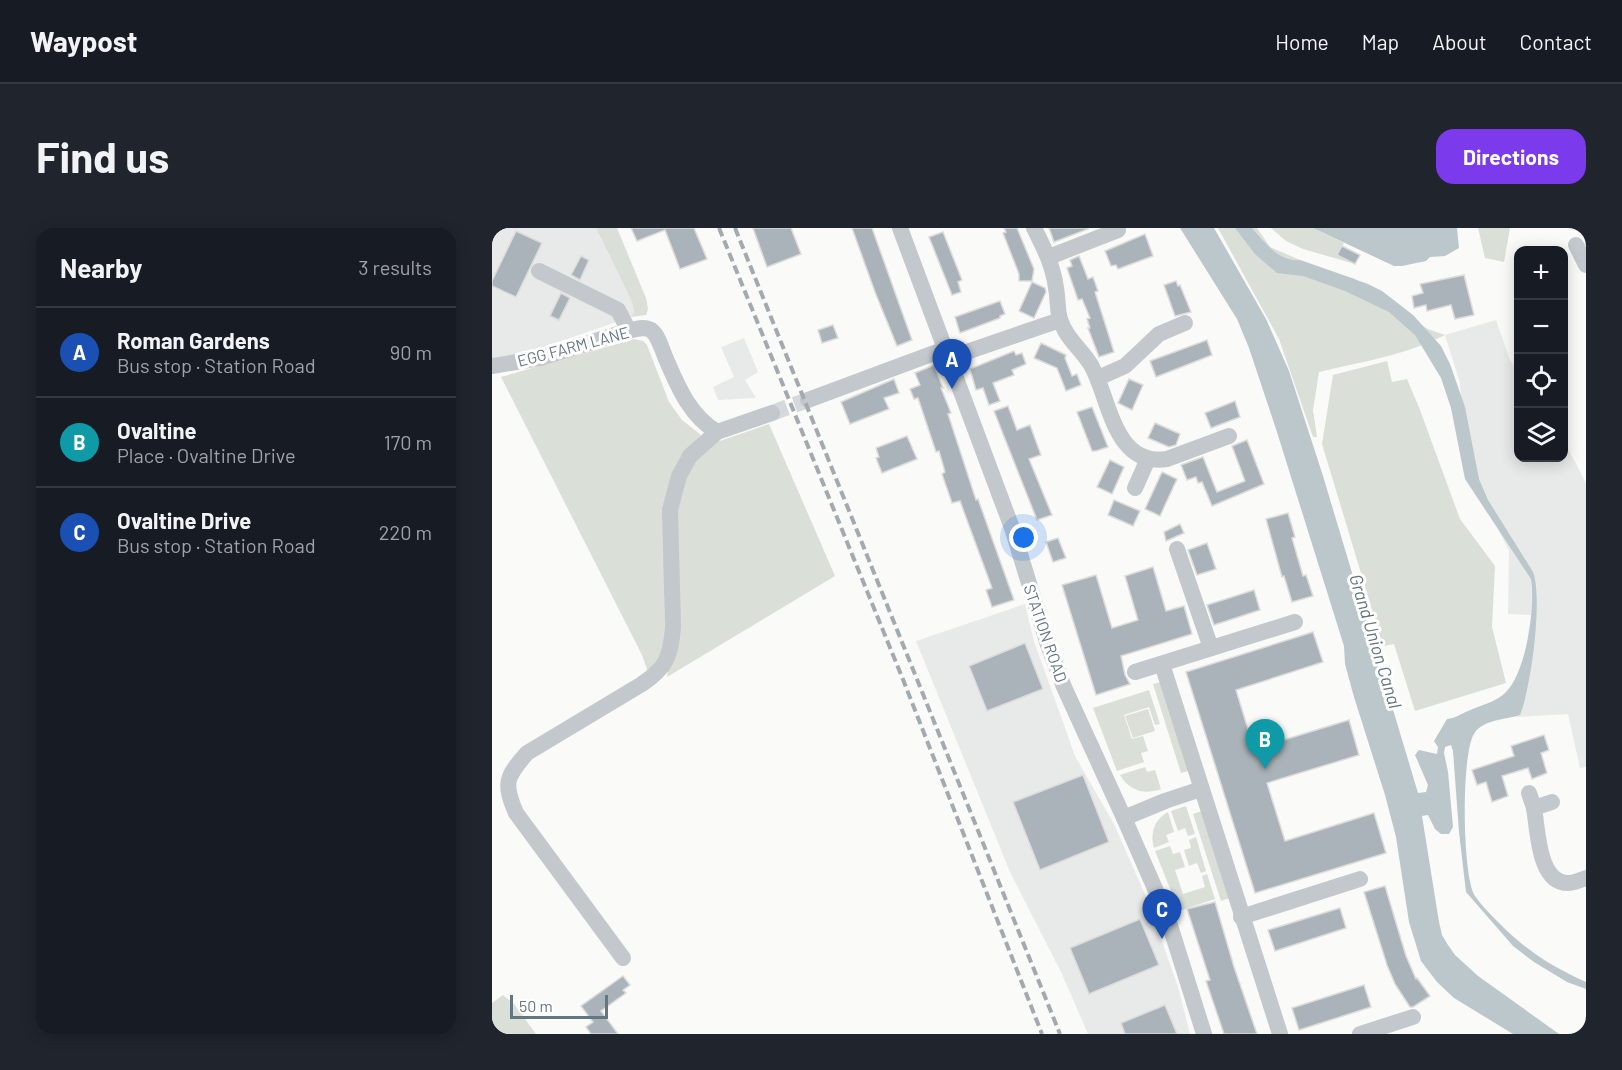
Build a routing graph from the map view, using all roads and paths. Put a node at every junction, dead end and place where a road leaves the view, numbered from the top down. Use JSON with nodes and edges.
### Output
{"nodes":[{"id":1,"x":900,"y":228,"type":"edge"},
{"id":2,"x":1034,"y":228,"type":"edge"},
{"id":3,"x":1118,"y":230,"type":"dead end"},
{"id":4,"x":1576,"y":245,"type":"dead end"},
{"id":5,"x":1048,"y":256,"type":"junction"},
{"id":6,"x":1586,"y":265,"type":"edge"},
{"id":7,"x":539,"y":271,"type":"dead end"},
{"id":8,"x":1060,"y":320,"type":"junction"},
{"id":9,"x":1185,"y":323,"type":"dead end"},
{"id":10,"x":629,"y":331,"type":"junction"},
{"id":11,"x":947,"y":353,"type":"junction"},
{"id":12,"x":492,"y":366,"type":"edge"},
{"id":13,"x":1098,"y":378,"type":"junction"},
{"id":14,"x":808,"y":400,"type":"tunnel mouth"},
{"id":15,"x":772,"y":413,"type":"tunnel mouth"},
{"id":16,"x":717,"y":432,"type":"junction"},
{"id":17,"x":1229,"y":436,"type":"dead end"},
{"id":18,"x":1148,"y":459,"type":"junction"},
{"id":19,"x":1135,"y":488,"type":"dead end"},
{"id":20,"x":1177,"y":549,"type":"dead end"},
{"id":21,"x":1294,"y":622,"type":"dead end"},
{"id":22,"x":1212,"y":648,"type":"junction"},
{"id":23,"x":1162,"y":664,"type":"junction"},
{"id":24,"x":1136,"y":672,"type":"dead end"},
{"id":25,"x":1201,"y":789,"type":"junction"},
{"id":26,"x":1552,"y":802,"type":"dead end"},
{"id":27,"x":1124,"y":818,"type":"junction"},
{"id":28,"x":1586,"y":878,"type":"edge"},
{"id":29,"x":1360,"y":879,"type":"dead end"},
{"id":30,"x":1241,"y":917,"type":"junction"},
{"id":31,"x":623,"y":958,"type":"dead end"},
{"id":32,"x":1413,"y":1017,"type":"dead end"},
{"id":33,"x":1204,"y":1034,"type":"edge"},
{"id":34,"x":1280,"y":1034,"type":"edge"},
{"id":35,"x":1360,"y":1034,"type":"edge"}],
"edges":[{"from":1,"to":11,"type":"street","name":"STATION ROAD"},
{"from":2,"to":5,"type":"street"},
{"from":3,"to":5,"type":"street"},
{"from":4,"to":6,"type":"street"},
{"from":5,"to":8,"type":"street"},
{"from":7,"to":10,"type":"street"},
{"from":8,"to":11,"type":"street"},
{"from":8,"to":13,"type":"street"},
{"from":9,"to":13,"type":"street"},
{"from":10,"to":12,"type":"street","name":"EGG FARM LANE"},
{"from":10,"to":16,"type":"street","name":"EGG FARM LANE"},
{"from":11,"to":14,"type":"street"},
{"from":11,"to":27,"type":"street","name":"STATION ROAD"},
{"from":13,"to":18,"type":"street"},
{"from":15,"to":16,"type":"street"},
{"from":16,"to":31,"type":"street"},
{"from":17,"to":18,"type":"street"},
{"from":18,"to":19,"type":"street"},
{"from":20,"to":22,"type":"street"},
{"from":21,"to":22,"type":"street"},
{"from":22,"to":23,"type":"street"},
{"from":23,"to":24,"type":"street"},
{"from":23,"to":25,"type":"street"},
{"from":25,"to":27,"type":"street"},
{"from":25,"to":30,"type":"street"},
{"from":26,"to":28,"type":"street"},
{"from":27,"to":33,"type":"street","name":"STATION ROAD"},
{"from":29,"to":30,"type":"street"},
{"from":30,"to":34,"type":"street"},
{"from":32,"to":35,"type":"street"}]}
